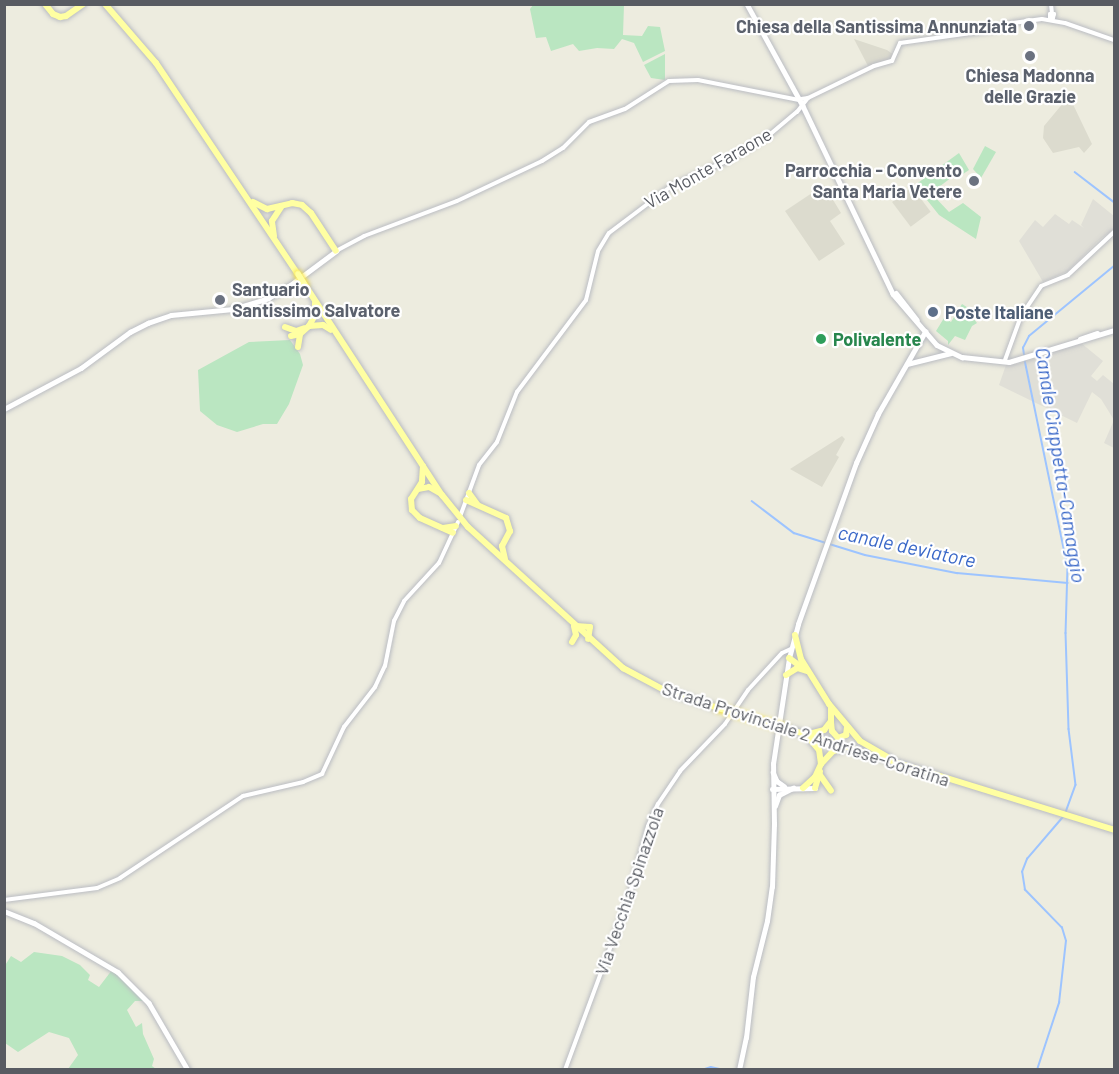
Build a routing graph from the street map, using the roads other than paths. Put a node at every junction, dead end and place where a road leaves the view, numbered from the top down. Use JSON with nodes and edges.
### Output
{"nodes":[{"id":1,"x":45,"y":4,"type":"edge"},
{"id":2,"x":99,"y":4,"type":"edge"},
{"id":3,"x":105,"y":4,"type":"edge"},
{"id":4,"x":747,"y":4,"type":"edge"},
{"id":5,"x":1051,"y":4,"type":"edge"},
{"id":6,"x":79,"y":6,"type":"edge"},
{"id":7,"x":112,"y":12,"type":"junction"},
{"id":8,"x":1053,"y":18,"type":"junction"},
{"id":9,"x":1114,"y":40,"type":"edge"},
{"id":10,"x":802,"y":102,"type":"junction"},
{"id":11,"x":247,"y":197,"type":"junction"},
{"id":12,"x":284,"y":205,"type":"junction"},
{"id":13,"x":1114,"y":232,"type":"edge"},
{"id":14,"x":276,"y":242,"type":"junction"},
{"id":15,"x":336,"y":251,"type":"junction"},
{"id":16,"x":314,"y":299,"type":"junction"},
{"id":17,"x":285,"y":327,"type":"dead end"},
{"id":18,"x":307,"y":327,"type":"junction"},
{"id":19,"x":1114,"y":329,"type":"edge"},
{"id":20,"x":925,"y":331,"type":"junction"},
{"id":21,"x":298,"y":333,"type":"junction"},
{"id":22,"x":337,"y":334,"type":"junction"},
{"id":23,"x":298,"y":347,"type":"dead end"},
{"id":24,"x":951,"y":353,"type":"junction"},
{"id":25,"x":1024,"y":357,"type":"junction"},
{"id":26,"x":1005,"y":360,"type":"junction"},
{"id":27,"x":907,"y":364,"type":"junction"},
{"id":28,"x":4,"y":409,"type":"edge"},
{"id":29,"x":423,"y":466,"type":"junction"},
{"id":30,"x":418,"y":489,"type":"junction"},
{"id":31,"x":469,"y":493,"type":"joint"},
{"id":32,"x":442,"y":495,"type":"junction"},
{"id":33,"x":472,"y":503,"type":"junction"},
{"id":34,"x":462,"y":511,"type":"dead end"},
{"id":35,"x":457,"y":524,"type":"dead end"},
{"id":36,"x":450,"y":534,"type":"junction"},
{"id":37,"x":479,"y":537,"type":"junction"},
{"id":38,"x":504,"y":540,"type":"junction"},
{"id":39,"x":508,"y":565,"type":"junction"},
{"id":40,"x":572,"y":625,"type":"junction"},
{"id":41,"x":795,"y":635,"type":"junction"},
{"id":42,"x":588,"y":639,"type":"junction"},
{"id":43,"x":791,"y":649,"type":"junction"},
{"id":44,"x":789,"y":658,"type":"junction"},
{"id":45,"x":801,"y":658,"type":"junction"},
{"id":46,"x":806,"y":670,"type":"junction"},
{"id":47,"x":786,"y":675,"type":"junction"},
{"id":48,"x":829,"y":704,"type":"junction"},
{"id":49,"x":831,"y":721,"type":"junction"},
{"id":50,"x":847,"y":727,"type":"junction"},
{"id":51,"x":803,"y":734,"type":"junction"},
{"id":52,"x":859,"y":752,"type":"junction"},
{"id":53,"x":909,"y":767,"type":"junction"},
{"id":54,"x":772,"y":769,"type":"junction"},
{"id":55,"x":819,"y":771,"type":"junction"},
{"id":56,"x":803,"y":788,"type":"junction"},
{"id":57,"x":815,"y":788,"type":"joint"},
{"id":58,"x":772,"y":789,"type":"junction"},
{"id":59,"x":788,"y":789,"type":"junction"},
{"id":60,"x":831,"y":791,"type":"dead end"},
{"id":61,"x":774,"y":825,"type":"junction"},
{"id":62,"x":1114,"y":830,"type":"edge"},
{"id":63,"x":4,"y":900,"type":"edge"},
{"id":64,"x":4,"y":911,"type":"edge"},
{"id":65,"x":188,"y":1070,"type":"edge"},
{"id":66,"x":565,"y":1070,"type":"edge"},
{"id":67,"x":739,"y":1070,"type":"edge"}],
"edges":[{"from":1,"to":6,"type":"main road"},
{"from":2,"to":7,"type":"main road"},
{"from":3,"to":7,"type":"main road","name":"Strada Provinciale 2 Andriese-Coratina"},
{"from":4,"to":10,"type":"main road"},
{"from":5,"to":8,"type":"street"},
{"from":7,"to":11,"type":"main road","name":"Strada Provinciale 2 Andriese-Coratina"},
{"from":8,"to":9,"type":"street"},
{"from":8,"to":10,"type":"street","name":"Via Monte Faraone"},
{"from":10,"to":15,"type":"street"},
{"from":10,"to":20,"type":"main road"},
{"from":10,"to":31,"type":"street","name":"Via Monte Faraone"},
{"from":11,"to":12,"type":"main road"},
{"from":11,"to":14,"type":"main road","name":"Strada Provinciale 2 Andriese-Coratina"},
{"from":12,"to":14,"type":"main road"},
{"from":12,"to":15,"type":"main road"},
{"from":13,"to":26,"type":"street"},
{"from":14,"to":16,"type":"main road","name":"Strada Provinciale 2 Andriese-Coratina","bridge":true},
{"from":15,"to":28,"type":"main road"},
{"from":16,"to":18,"type":"main road"},
{"from":16,"to":22,"type":"main road","name":"Strada Provinciale 2 Andriese-Coratina"},
{"from":17,"to":21,"type":"main road"},
{"from":18,"to":21,"type":"main road"},
{"from":18,"to":22,"type":"main road"},
{"from":19,"to":25,"type":"main road"},
{"from":20,"to":24,"type":"main road"},
{"from":20,"to":26,"type":"main road"},
{"from":20,"to":27,"type":"main road"},
{"from":21,"to":23,"type":"main road"},
{"from":22,"to":29,"type":"main road","name":"Strada Provinciale 2 Andriese-Coratina"},
{"from":24,"to":25,"type":"main road"},
{"from":24,"to":27,"type":"main road"},
{"from":25,"to":26,"type":"main road"},
{"from":27,"to":41,"type":"main road"},
{"from":29,"to":30,"type":"main road"},
{"from":29,"to":32,"type":"main road","name":"Strada Provinciale 2 Andriese-Coratina"},
{"from":30,"to":32,"type":"main road"},
{"from":30,"to":36,"type":"main road"},
{"from":31,"to":33,"type":"main road"},
{"from":32,"to":37,"type":"main road","name":"Strada Provinciale 2 Andriese-Coratina"},
{"from":33,"to":34,"type":"main road"},
{"from":33,"to":38,"type":"main road"},
{"from":35,"to":36,"type":"main road"},
{"from":36,"to":63,"type":"street"},
{"from":37,"to":38,"type":"main road"},
{"from":37,"to":39,"type":"main road","name":"Strada Provinciale 2 Andriese-Coratina"},
{"from":38,"to":39,"type":"main road"},
{"from":39,"to":40,"type":"main road","name":"Strada Provinciale 2 Andriese-Coratina"},
{"from":40,"to":42,"type":"main road","name":"Strada Provinciale 2 Andriese-Coratina"},
{"from":40,"to":42,"type":"main road"},
{"from":41,"to":43,"type":"main road"},
{"from":41,"to":45,"type":"main road"},
{"from":42,"to":51,"type":"main road","name":"Strada Provinciale 2 Andriese-Coratina","bridge":true},
{"from":43,"to":44,"type":"main road"},
{"from":43,"to":66,"type":"street","name":"Via Vecchia Spinazzola"},
{"from":44,"to":45,"type":"main road"},
{"from":44,"to":46,"type":"main road"},
{"from":44,"to":47,"type":"main road"},
{"from":45,"to":46,"type":"main road"},
{"from":46,"to":47,"type":"main road"},
{"from":46,"to":48,"type":"main road"},
{"from":47,"to":54,"type":"main road"},
{"from":48,"to":49,"type":"main road"},
{"from":48,"to":50,"type":"main road"},
{"from":49,"to":50,"type":"main road"},
{"from":49,"to":51,"type":"main road"},
{"from":50,"to":53,"type":"main road"},
{"from":51,"to":52,"type":"main road","name":"Strada Provinciale 2 Andriese-Coratina"},
{"from":51,"to":55,"type":"main road"},
{"from":52,"to":53,"type":"main road","name":"Strada Provinciale 2 Andriese-Coratina"},
{"from":52,"to":55,"type":"main road"},
{"from":53,"to":62,"type":"main road","name":"Strada Provinciale 2 Andriese-Coratina"},
{"from":54,"to":58,"type":"main road"},
{"from":54,"to":59,"type":"main road"},
{"from":55,"to":56,"type":"main road"},
{"from":55,"to":57,"type":"main road"},
{"from":55,"to":60,"type":"main road"},
{"from":56,"to":57,"type":"main road"},
{"from":56,"to":59,"type":"main road"},
{"from":58,"to":59,"type":"main road"},
{"from":58,"to":61,"type":"main road"},
{"from":59,"to":61,"type":"main road"},
{"from":61,"to":67,"type":"main road"},
{"from":64,"to":65,"type":"main road"}]}
